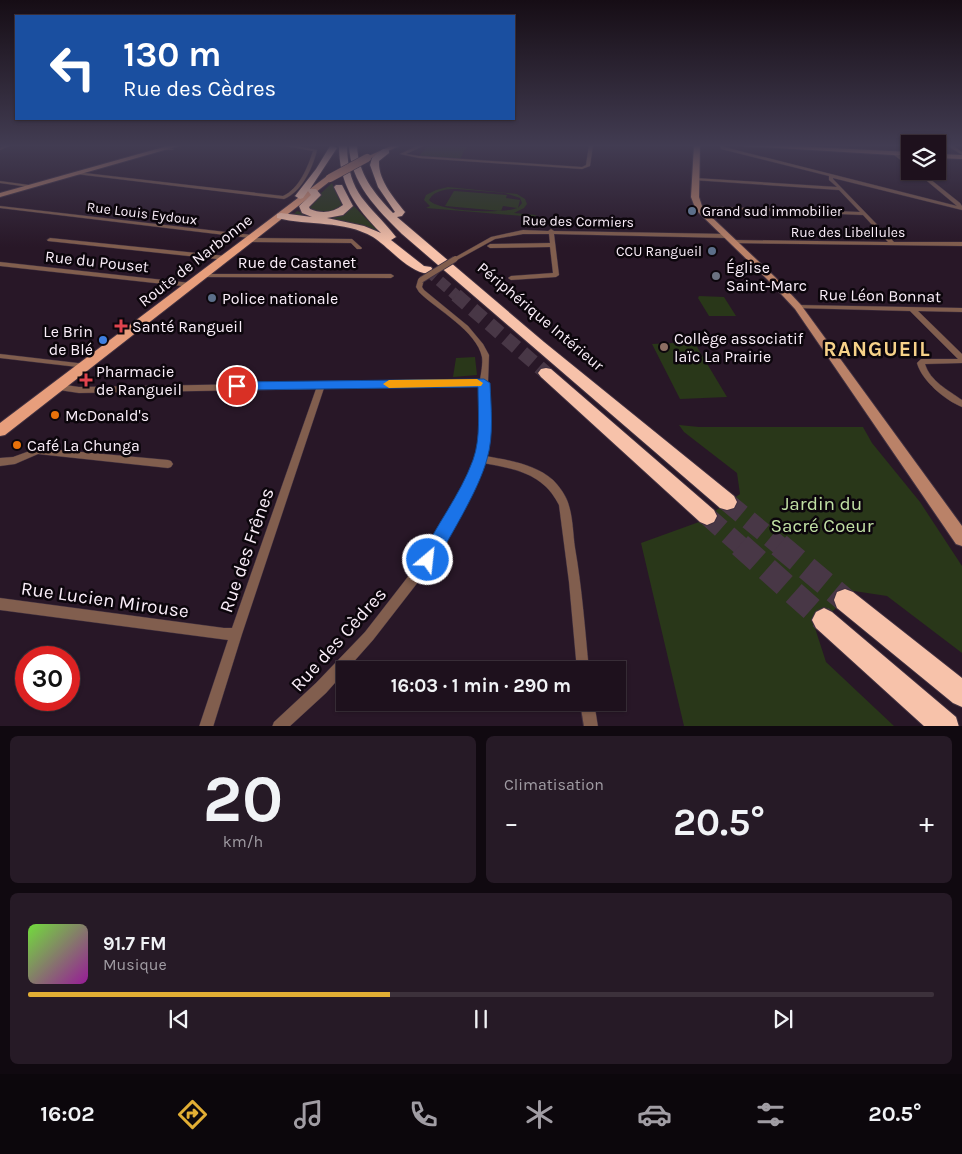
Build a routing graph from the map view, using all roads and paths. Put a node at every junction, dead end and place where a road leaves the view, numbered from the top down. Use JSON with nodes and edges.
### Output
{"nodes":[{"id":1,"x":55,"y":179,"type":"edge"},
{"id":2,"x":125,"y":179,"type":"edge"},
{"id":3,"x":301,"y":179,"type":"edge"},
{"id":4,"x":314,"y":179,"type":"edge"},
{"id":5,"x":329,"y":179,"type":"edge"},
{"id":6,"x":336,"y":179,"type":"edge"},
{"id":7,"x":347,"y":179,"type":"edge"},
{"id":8,"x":361,"y":179,"type":"edge"},
{"id":9,"x":371,"y":179,"type":"edge"},
{"id":10,"x":380,"y":179,"type":"edge"},
{"id":11,"x":695,"y":179,"type":"joint"},
{"id":12,"x":831,"y":179,"type":"edge"},
{"id":13,"x":842,"y":179,"type":"edge"},
{"id":14,"x":928,"y":180,"type":"edge"},
{"id":15,"x":0,"y":182,"type":"edge"},
{"id":16,"x":29,"y":186,"type":"junction"},
{"id":17,"x":840,"y":188,"type":"junction"},
{"id":18,"x":313,"y":191,"type":"junction"},
{"id":19,"x":0,"y":195,"type":"edge"},
{"id":20,"x":295,"y":205,"type":"junction"},
{"id":21,"x":698,"y":206,"type":"junction"},
{"id":22,"x":0,"y":208,"type":"edge"},
{"id":23,"x":962,"y":209,"type":"edge"},
{"id":24,"x":398,"y":214,"type":"junction"},
{"id":25,"x":864,"y":214,"type":"junction"},
{"id":26,"x":281,"y":216,"type":"junction"},
{"id":27,"x":306,"y":219,"type":"junction"},
{"id":28,"x":270,"y":224,"type":"junction"},
{"id":29,"x":551,"y":232,"type":"junction"},
{"id":30,"x":250,"y":239,"type":"junction"},
{"id":31,"x":730,"y":239,"type":"junction"},
{"id":32,"x":50,"y":240,"type":"dead end"},
{"id":33,"x":893,"y":244,"type":"junction"},
{"id":34,"x":962,"y":244,"type":"edge"},
{"id":35,"x":553,"y":245,"type":"junction"},
{"id":36,"x":490,"y":246,"type":"dead end"},
{"id":37,"x":359,"y":248,"type":"dead end"},
{"id":38,"x":226,"y":258,"type":"junction"},
{"id":39,"x":0,"y":264,"type":"edge"},
{"id":40,"x":203,"y":276,"type":"junction"},
{"id":41,"x":391,"y":276,"type":"dead end"},
{"id":42,"x":511,"y":278,"type":"dead end"},
{"id":43,"x":191,"y":285,"type":"junction"},
{"id":44,"x":798,"y":307,"type":"junction"},
{"id":45,"x":912,"y":309,"type":"junction"},
{"id":46,"x":962,"y":310,"type":"edge"},
{"id":47,"x":500,"y":311,"type":"junction"},
{"id":48,"x":0,"y":356,"type":"edge"},
{"id":49,"x":962,"y":360,"type":"edge"},
{"id":50,"x":86,"y":366,"type":"junction"},
{"id":51,"x":546,"y":373,"type":"tunnel mouth"},
{"id":52,"x":484,"y":383,"type":"junction"},
{"id":53,"x":321,"y":386,"type":"junction"},
{"id":54,"x":59,"y":387,"type":"junction"},
{"id":55,"x":962,"y":404,"type":"edge"},
{"id":56,"x":0,"y":431,"type":"edge"},
{"id":57,"x":480,"y":458,"type":"junction"},
{"id":58,"x":0,"y":462,"type":"edge"},
{"id":59,"x":168,"y":464,"type":"dead end"},
{"id":60,"x":727,"y":502,"type":"tunnel mouth"},
{"id":61,"x":708,"y":516,"type":"tunnel mouth"},
{"id":62,"x":948,"y":518,"type":"junction"},
{"id":63,"x":962,"y":520,"type":"edge"},
{"id":64,"x":962,"y":539,"type":"edge"},
{"id":65,"x":844,"y":600,"type":"tunnel mouth"},
{"id":66,"x":0,"y":604,"type":"edge"},
{"id":67,"x":824,"y":620,"type":"tunnel mouth"},
{"id":68,"x":236,"y":634,"type":"junction"},
{"id":69,"x":582,"y":661,"type":"edge"},
{"id":70,"x":962,"y":694,"type":"edge"},
{"id":71,"x":588,"y":711,"type":"edge"},
{"id":72,"x":206,"y":726,"type":"edge"},
{"id":73,"x":279,"y":726,"type":"edge"},
{"id":74,"x":590,"y":726,"type":"edge"},
{"id":75,"x":946,"y":726,"type":"edge"}],
"edges":[{"from":1,"to":16,"type":"street"},
{"from":2,"to":3,"type":"street"},
{"from":4,"to":20,"type":"highway"},
{"from":5,"to":18,"type":"main road","name":"Route de Narbonne","bridge":true},
{"from":6,"to":18,"type":"highway"},
{"from":7,"to":27,"type":"highway"},
{"from":8,"to":47,"type":"highway","name":"Périphérique Intérieur"},
{"from":9,"to":24,"type":"highway"},
{"from":10,"to":24,"type":"highway"},
{"from":11,"to":17,"type":"street"},
{"from":11,"to":21,"type":"street"},
{"from":12,"to":17,"type":"street"},
{"from":13,"to":23,"type":"street"},
{"from":14,"to":23,"type":"street"},
{"from":15,"to":16,"type":"street"},
{"from":16,"to":19,"type":"street"},
{"from":17,"to":25,"type":"street"},
{"from":18,"to":20,"type":"main road","name":"Route de Narbonne"},
{"from":20,"to":26,"type":"main road","name":"Route de Narbonne"},
{"from":21,"to":25,"type":"street"},
{"from":21,"to":31,"type":"street"},
{"from":22,"to":30,"type":"street","name":"Rue Louis Eydoux"},
{"from":24,"to":47,"type":"highway"},
{"from":25,"to":33,"type":"street"},
{"from":26,"to":27,"type":"highway"},
{"from":26,"to":28,"type":"main road","name":"Route de Narbonne"},
{"from":27,"to":28,"type":"highway"},
{"from":28,"to":30,"type":"main road","name":"Route de Narbonne"},
{"from":29,"to":31,"type":"street","name":"Rue des Cormiers"},
{"from":29,"to":35,"type":"street"},
{"from":29,"to":52,"type":"street","name":"Rue des Cormiers","bridge":true},
{"from":30,"to":37,"type":"street","name":"Rue Louis Eydoux"},
{"from":30,"to":38,"type":"main road","name":"Route de Narbonne"},
{"from":31,"to":33,"type":"street","name":"Rue des Libellules"},
{"from":31,"to":44,"type":"street"},
{"from":32,"to":38,"type":"street"},
{"from":33,"to":34,"type":"street","name":"Rue des Libellules"},
{"from":35,"to":36,"type":"street"},
{"from":35,"to":42,"type":"street"},
{"from":38,"to":40,"type":"main road","name":"Route de Narbonne"},
{"from":39,"to":43,"type":"street","name":"Rue du Pouset"},
{"from":40,"to":41,"type":"street","name":"Rue de Castanet"},
{"from":40,"to":43,"type":"main road","name":"Route de Narbonne"},
{"from":43,"to":50,"type":"main road","name":"Route de Narbonne"},
{"from":44,"to":45,"type":"street","name":"Rue Léon Bonnat"},
{"from":44,"to":62,"type":"street"},
{"from":45,"to":46,"type":"street","name":"Rue Léon Bonnat"},
{"from":45,"to":49,"type":"street"},
{"from":47,"to":60,"type":"highway","name":"Périphérique Intérieur"},
{"from":48,"to":50,"type":"street"},
{"from":49,"to":55,"type":"street"},
{"from":50,"to":54,"type":"main road","name":"Route de Narbonne"},
{"from":51,"to":61,"type":"highway"},
{"from":52,"to":53,"type":"street"},
{"from":52,"to":57,"type":"street","name":"Rue des Cèdres"},
{"from":53,"to":54,"type":"street"},
{"from":53,"to":68,"type":"street","name":"Rue des Frênes"},
{"from":54,"to":56,"type":"main road","name":"Route de Narbonne"},
{"from":57,"to":69,"type":"street"},
{"from":57,"to":73,"type":"street","name":"Rue des Cèdres"},
{"from":58,"to":59,"type":"street"},
{"from":62,"to":63,"type":"street"},
{"from":62,"to":64,"type":"street"},
{"from":65,"to":70,"type":"highway"},
{"from":66,"to":68,"type":"street","name":"Rue Lucien Mirouse"},
{"from":67,"to":75,"type":"highway"},
{"from":68,"to":72,"type":"street","name":"Rue des Frênes"},
{"from":71,"to":74,"type":"street"}]}
